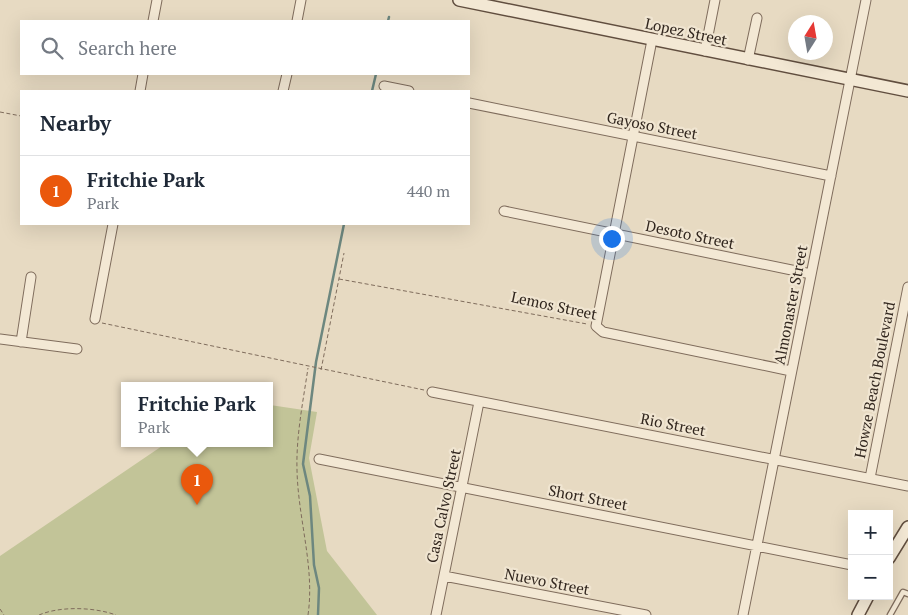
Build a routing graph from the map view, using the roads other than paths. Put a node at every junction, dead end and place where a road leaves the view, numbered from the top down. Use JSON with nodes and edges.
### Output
{"nodes":[{"id":1,"x":158,"y":0,"type":"edge"},
{"id":2,"x":301,"y":0,"type":"edge"},
{"id":3,"x":458,"y":0,"type":"edge"},
{"id":4,"x":715,"y":0,"type":"edge"},
{"id":5,"x":866,"y":0,"type":"edge"},
{"id":6,"x":496,"y":3,"type":"edge"},
{"id":7,"x":757,"y":18,"type":"dead end"},
{"id":8,"x":153,"y":20,"type":"edge"},
{"id":9,"x":297,"y":20,"type":"edge"},
{"id":10,"x":652,"y":40,"type":"junction"},
{"id":11,"x":705,"y":51,"type":"junction"},
{"id":12,"x":748,"y":60,"type":"junction"},
{"id":13,"x":143,"y":75,"type":"edge"},
{"id":14,"x":287,"y":75,"type":"edge"},
{"id":15,"x":850,"y":80,"type":"junction"},
{"id":16,"x":384,"y":86,"type":"dead end"},
{"id":17,"x":140,"y":90,"type":"edge"},
{"id":18,"x":283,"y":90,"type":"edge"},
{"id":19,"x":404,"y":90,"type":"edge"},
{"id":20,"x":908,"y":91,"type":"edge"},
{"id":21,"x":470,"y":103,"type":"edge"},
{"id":22,"x":632,"y":136,"type":"junction"},
{"id":23,"x":831,"y":176,"type":"junction"},
{"id":24,"x":504,"y":211,"type":"dead end"},
{"id":25,"x":112,"y":225,"type":"edge"},
{"id":26,"x":613,"y":233,"type":"junction"},
{"id":27,"x":811,"y":274,"type":"junction"},
{"id":28,"x":31,"y":277,"type":"dead end"},
{"id":29,"x":908,"y":287,"type":"edge"},
{"id":30,"x":95,"y":319,"type":"road end"},
{"id":31,"x":0,"y":339,"type":"edge"},
{"id":32,"x":21,"y":342,"type":"junction"},
{"id":33,"x":77,"y":349,"type":"dead end"},
{"id":34,"x":791,"y":371,"type":"junction"},
{"id":35,"x":432,"y":392,"type":"road end"},
{"id":36,"x":479,"y":402,"type":"junction"},
{"id":37,"x":319,"y":459,"type":"dead end"},
{"id":38,"x":776,"y":459,"type":"junction"},
{"id":39,"x":870,"y":478,"type":"junction"},
{"id":40,"x":908,"y":486,"type":"edge"},
{"id":41,"x":463,"y":487,"type":"junction"},
{"id":42,"x":908,"y":527,"type":"edge"},
{"id":43,"x":905,"y":539,"type":"edge"},
{"id":44,"x":758,"y":546,"type":"junction"},
{"id":45,"x":892,"y":555,"type":"edge"},
{"id":46,"x":848,"y":564,"type":"edge"},
{"id":47,"x":444,"y":576,"type":"junction"},
{"id":48,"x":908,"y":594,"type":"edge"},
{"id":49,"x":866,"y":600,"type":"edge"},
{"id":50,"x":436,"y":615,"type":"edge"},
{"id":51,"x":646,"y":615,"type":"edge"},
{"id":52,"x":743,"y":615,"type":"edge"},
{"id":53,"x":858,"y":615,"type":"edge"},
{"id":54,"x":890,"y":615,"type":"edge"}],
"edges":[{"from":1,"to":8,"type":"street"},
{"from":2,"to":9,"type":"street"},
{"from":3,"to":6,"type":"street","name":"Lopez Street"},
{"from":4,"to":11,"type":"street"},
{"from":5,"to":15,"type":"street","name":"Almonaster Street"},
{"from":6,"to":10,"type":"street","name":"Lopez Street"},
{"from":7,"to":12,"type":"street"},
{"from":10,"to":11,"type":"street","name":"Lopez Street"},
{"from":10,"to":22,"type":"street"},
{"from":11,"to":12,"type":"street","name":"Lopez Street"},
{"from":12,"to":15,"type":"street","name":"Lopez Street"},
{"from":13,"to":17,"type":"street"},
{"from":14,"to":18,"type":"street"},
{"from":15,"to":20,"type":"street","name":"Lopez Street"},
{"from":15,"to":23,"type":"street","name":"Almonaster Street"},
{"from":16,"to":19,"type":"street"},
{"from":21,"to":22,"type":"street","name":"Gayoso Street"},
{"from":22,"to":23,"type":"street","name":"Gayoso Street"},
{"from":22,"to":26,"type":"street"},
{"from":23,"to":27,"type":"street","name":"Almonaster Street"},
{"from":24,"to":26,"type":"street","name":"Desoto Street"},
{"from":25,"to":30,"type":"street"},
{"from":26,"to":27,"type":"street","name":"Desoto Street"},
{"from":26,"to":34,"type":"street","name":"Lemos Street"},
{"from":27,"to":34,"type":"street","name":"Almonaster Street"},
{"from":28,"to":32,"type":"street"},
{"from":29,"to":39,"type":"street","name":"Howze Beach Boulevard"},
{"from":31,"to":32,"type":"street"},
{"from":32,"to":33,"type":"street"},
{"from":34,"to":38,"type":"street","name":"Almonaster Street"},
{"from":35,"to":36,"type":"street","name":"Rio Street"},
{"from":36,"to":38,"type":"street","name":"Rio Street"},
{"from":36,"to":41,"type":"street","name":"Casa Calvo Street"},
{"from":37,"to":41,"type":"street","name":"Short Street"},
{"from":38,"to":39,"type":"street","name":"Rio Street"},
{"from":38,"to":44,"type":"street","name":"Almonaster Street"},
{"from":39,"to":40,"type":"street","name":"Rio Street"},
{"from":41,"to":44,"type":"street","name":"Short Street"},
{"from":41,"to":47,"type":"street","name":"Casa Calvo Street"},
{"from":42,"to":43,"type":"street"},
{"from":43,"to":45,"type":"street"},
{"from":44,"to":46,"type":"street","name":"Short Street"},
{"from":44,"to":52,"type":"street","name":"Almonaster Street"},
{"from":47,"to":50,"type":"street","name":"Casa Calvo Street"},
{"from":47,"to":51,"type":"street","name":"Nuevo Street"},
{"from":48,"to":54,"type":"lane"},
{"from":49,"to":53,"type":"street"}]}
